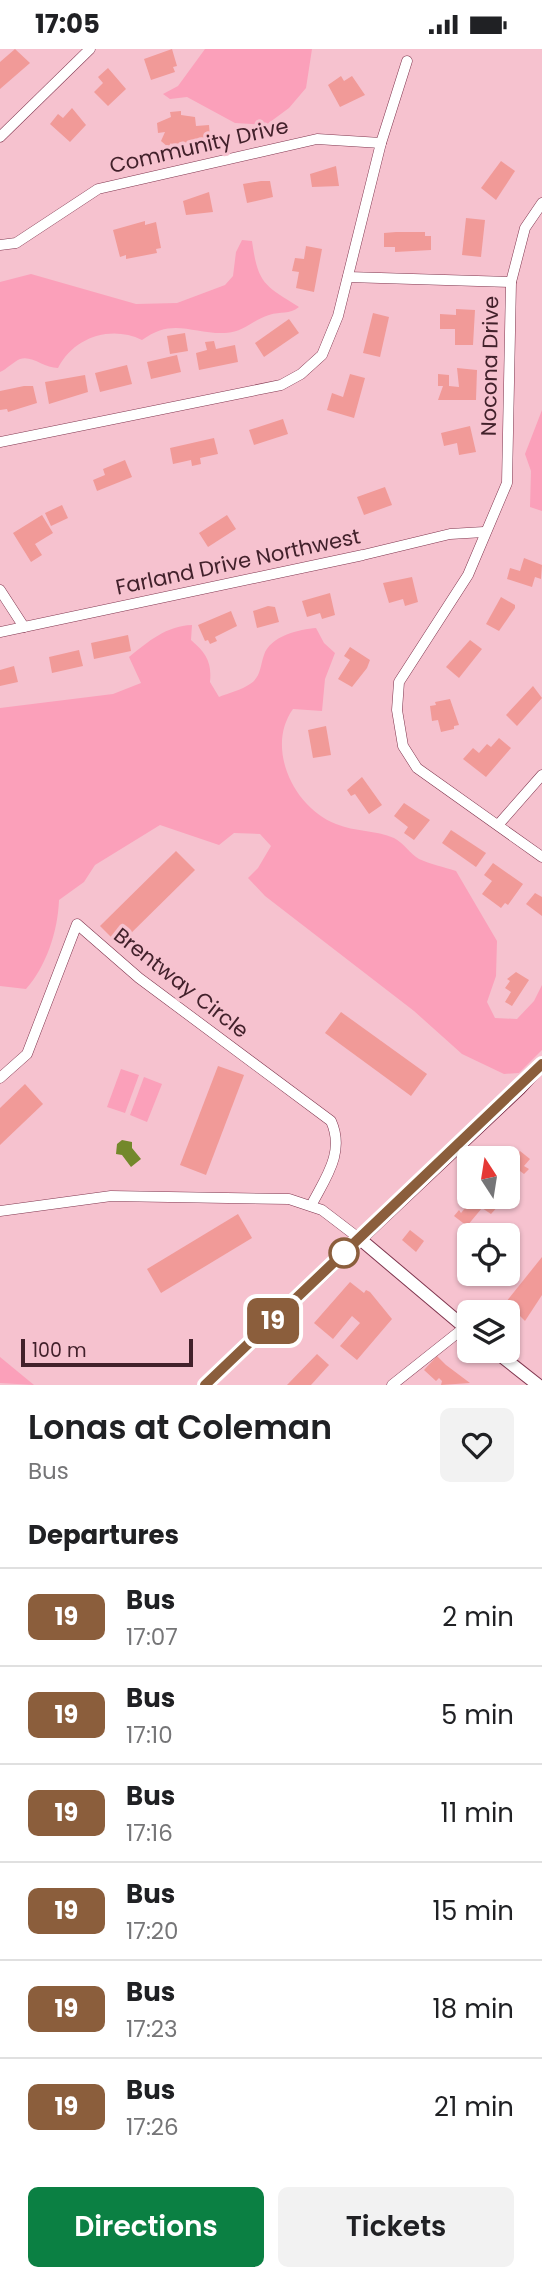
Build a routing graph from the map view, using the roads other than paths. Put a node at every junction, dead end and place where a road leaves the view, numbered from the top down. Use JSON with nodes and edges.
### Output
{"nodes":[{"id":1,"x":90,"y":49,"type":"edge"},
{"id":2,"x":407,"y":61,"type":"dead end"},
{"id":3,"x":0,"y":137,"type":"edge"},
{"id":4,"x":381,"y":143,"type":"junction"},
{"id":5,"x":542,"y":203,"type":"edge"},
{"id":6,"x":0,"y":245,"type":"edge"},
{"id":7,"x":348,"y":277,"type":"junction"},
{"id":8,"x":511,"y":282,"type":"junction"},
{"id":9,"x":0,"y":442,"type":"edge"},
{"id":10,"x":484,"y":532,"type":"junction"},
{"id":11,"x":0,"y":590,"type":"edge"},
{"id":12,"x":24,"y":627,"type":"junction"},
{"id":13,"x":0,"y":632,"type":"edge"},
{"id":14,"x":542,"y":775,"type":"edge"},
{"id":15,"x":498,"y":825,"type":"junction"},
{"id":16,"x":542,"y":857,"type":"edge"},
{"id":17,"x":542,"y":1064,"type":"edge"},
{"id":18,"x":0,"y":1078,"type":"edge"},
{"id":19,"x":312,"y":1204,"type":"junction"},
{"id":20,"x":0,"y":1211,"type":"edge"},
{"id":21,"x":360,"y":1239,"type":"junction"},
{"id":22,"x":457,"y":1321,"type":"edge"},
{"id":23,"x":457,"y":1337,"type":"edge"},
{"id":24,"x":510,"y":1363,"type":"edge"},
{"id":25,"x":398,"y":1383,"type":"edge"},
{"id":26,"x":205,"y":1385,"type":"edge"},
{"id":27,"x":538,"y":1385,"type":"edge"}],
"edges":[{"from":1,"to":3,"type":"street"},
{"from":2,"to":4,"type":"street"},
{"from":4,"to":6,"type":"street","name":"Community Drive"},
{"from":4,"to":7,"type":"street"},
{"from":5,"to":8,"type":"street","name":"Nocona Drive"},
{"from":7,"to":8,"type":"street"},
{"from":7,"to":9,"type":"street"},
{"from":8,"to":10,"type":"street","name":"Nocona Drive"},
{"from":10,"to":12,"type":"street","name":"Farland Drive Northwest"},
{"from":10,"to":15,"type":"street","name":"Nocona Drive"},
{"from":11,"to":12,"type":"street"},
{"from":12,"to":13,"type":"street","name":"Farland Drive Northwest"},
{"from":14,"to":15,"type":"street"},
{"from":15,"to":16,"type":"street","name":"Nocona Drive"},
{"from":17,"to":21,"type":"street"},
{"from":18,"to":19,"type":"street","name":"Brentway Circle"},
{"from":19,"to":20,"type":"street"},
{"from":19,"to":21,"type":"street"},
{"from":21,"to":22,"type":"street"},
{"from":21,"to":26,"type":"street"},
{"from":23,"to":25,"type":"street"},
{"from":24,"to":27,"type":"street"}]}
